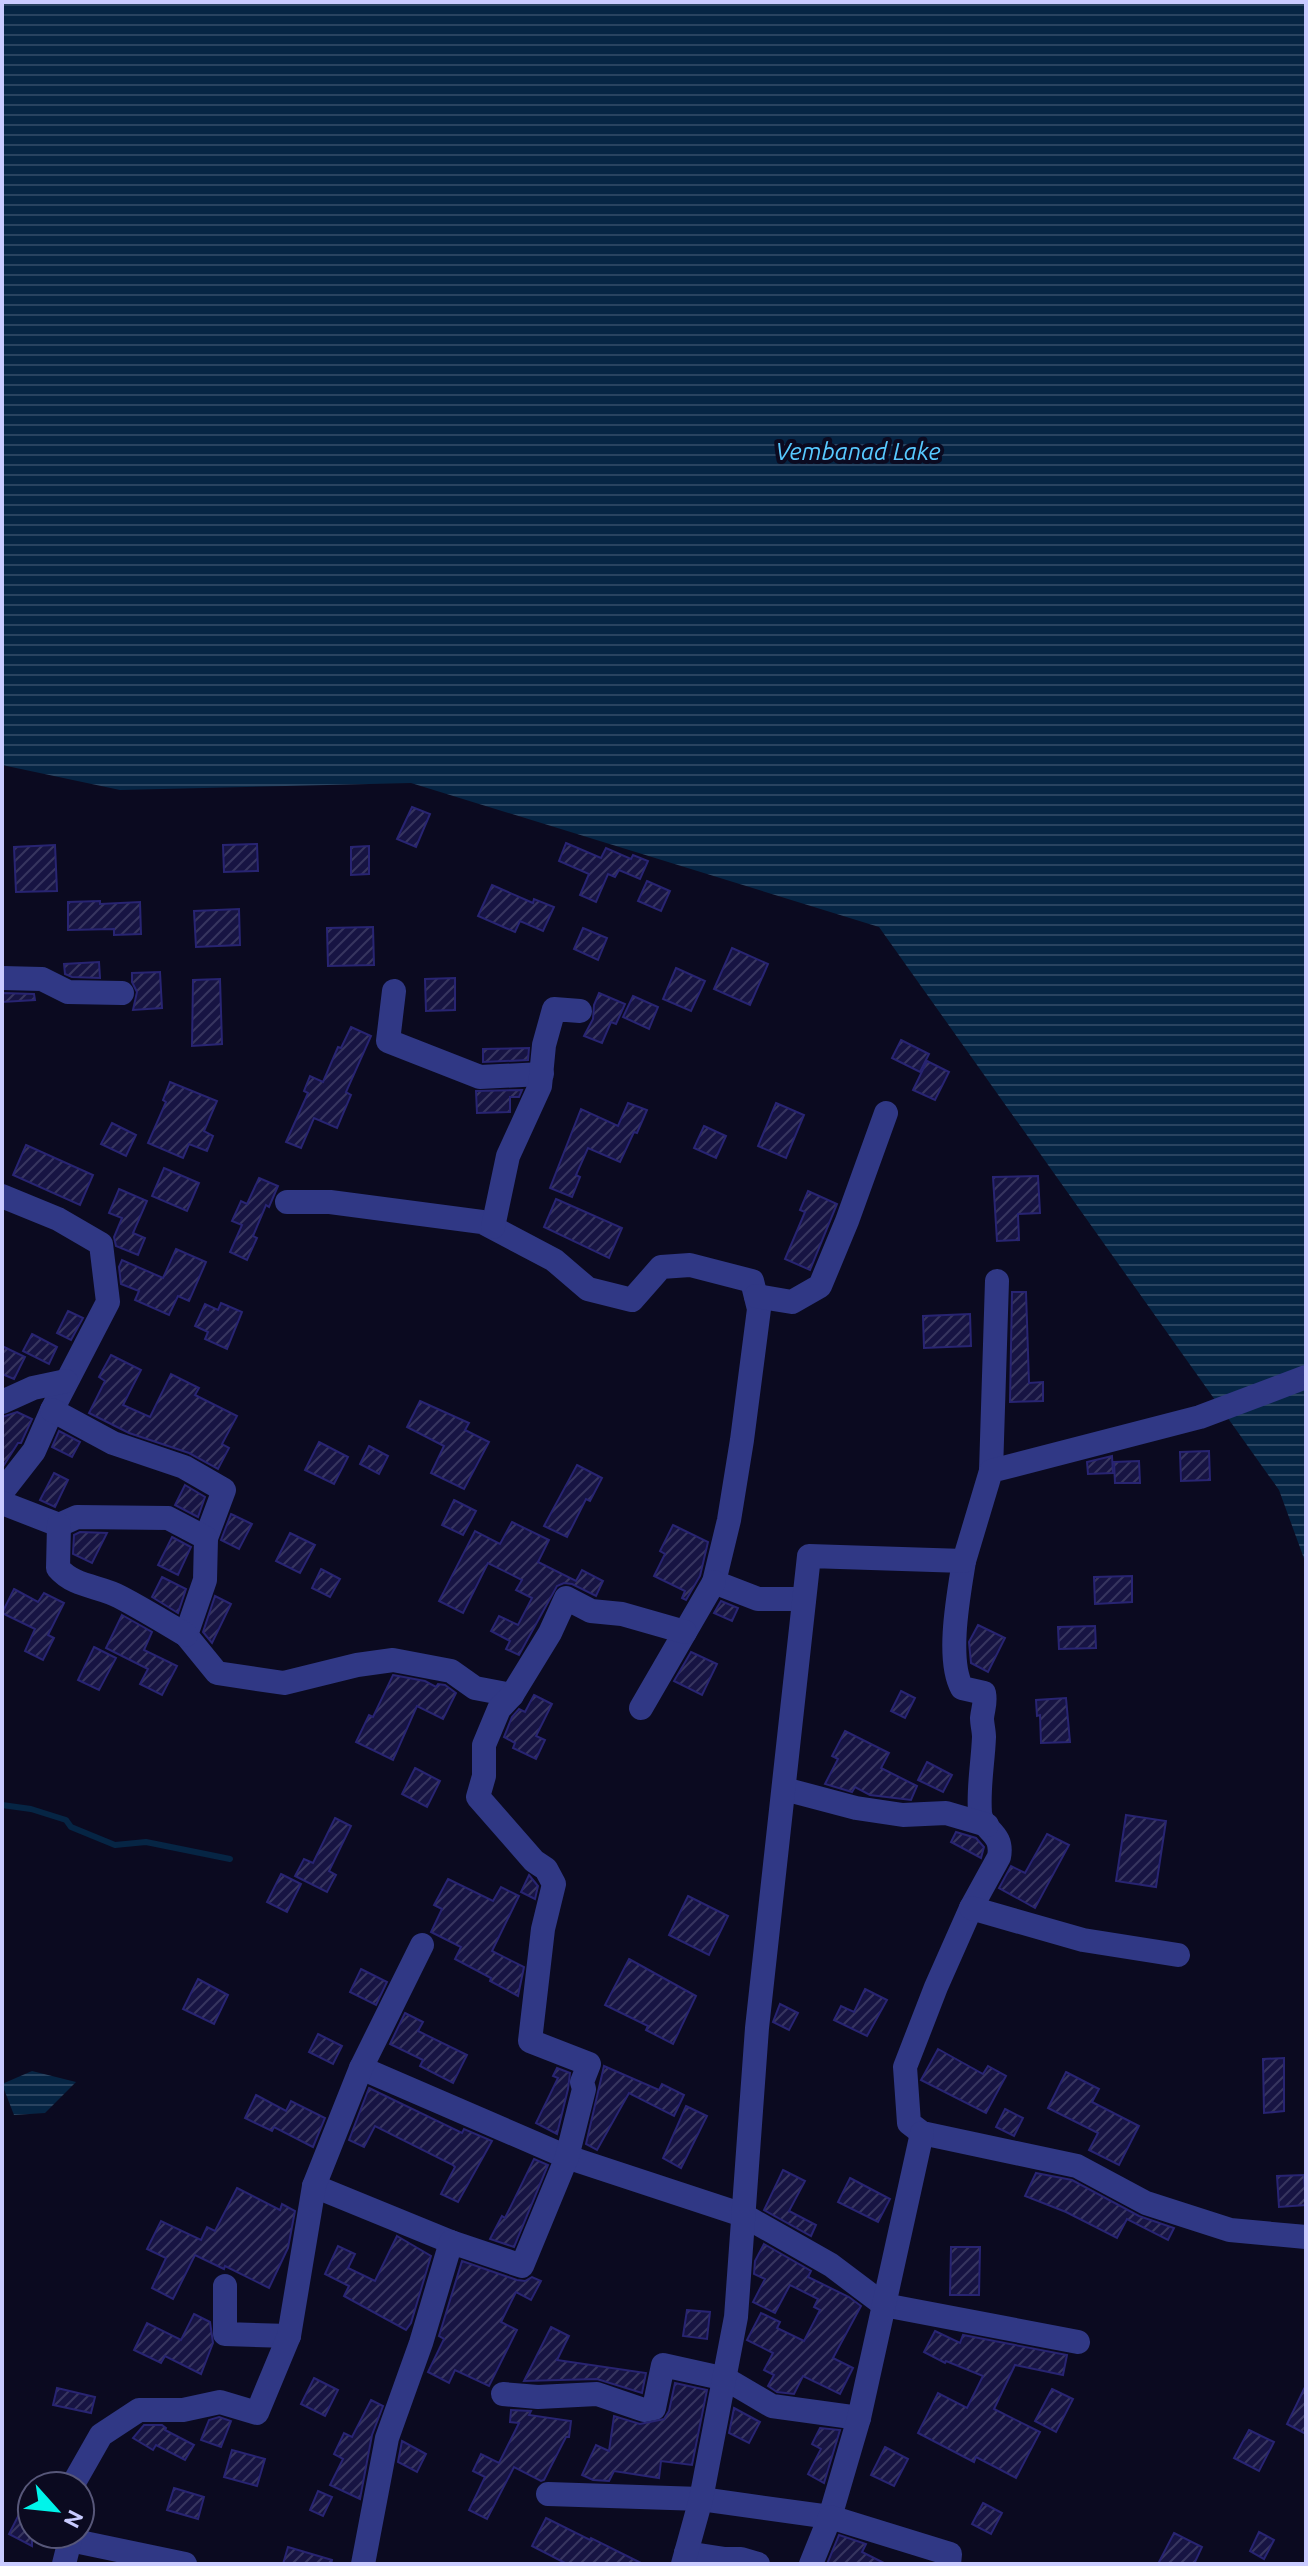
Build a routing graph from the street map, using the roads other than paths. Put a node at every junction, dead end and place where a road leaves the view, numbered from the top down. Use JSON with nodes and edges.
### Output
{"nodes":[{"id":1,"x":2,"y":978,"type":"edge"},
{"id":2,"x":394,"y":991,"type":"dead end"},
{"id":3,"x":122,"y":993,"type":"dead end"},
{"id":4,"x":580,"y":1011,"type":"dead end"},
{"id":5,"x":542,"y":1074,"type":"junction"},
{"id":6,"x":886,"y":1113,"type":"dead end"},
{"id":7,"x":2,"y":1196,"type":"edge"},
{"id":8,"x":287,"y":1202,"type":"dead end"},
{"id":9,"x":493,"y":1227,"type":"junction"},
{"id":10,"x":997,"y":1281,"type":"dead end"},
{"id":11,"x":756,"y":1296,"type":"junction"},
{"id":12,"x":1306,"y":1377,"type":"edge"},
{"id":13,"x":66,"y":1381,"type":"junction"},
{"id":14,"x":2,"y":1402,"type":"edge"},
{"id":15,"x":52,"y":1410,"type":"junction"},
{"id":16,"x":991,"y":1471,"type":"junction"},
{"id":17,"x":2,"y":1492,"type":"edge"},
{"id":18,"x":2,"y":1503,"type":"edge"},
{"id":19,"x":59,"y":1525,"type":"junction"},
{"id":20,"x":206,"y":1538,"type":"junction"},
{"id":21,"x":964,"y":1561,"type":"junction"},
{"id":22,"x":714,"y":1582,"type":"junction"},
{"id":23,"x":804,"y":1599,"type":"junction"},
{"id":24,"x":685,"y":1632,"type":"junction"},
{"id":25,"x":186,"y":1635,"type":"junction"},
{"id":26,"x":512,"y":1695,"type":"junction"},
{"id":27,"x":641,"y":1708,"type":"dead end"},
{"id":28,"x":784,"y":1789,"type":"junction"},
{"id":29,"x":987,"y":1825,"type":"junction"},
{"id":30,"x":971,"y":1908,"type":"junction"},
{"id":31,"x":422,"y":1945,"type":"dead end"},
{"id":32,"x":1178,"y":1955,"type":"dead end"},
{"id":33,"x":361,"y":2068,"type":"junction"},
{"id":34,"x":922,"y":2133,"type":"junction"},
{"id":35,"x":567,"y":2157,"type":"junction"},
{"id":36,"x":314,"y":2186,"type":"junction"},
{"id":37,"x":743,"y":2215,"type":"junction"},
{"id":38,"x":1306,"y":2237,"type":"edge"},
{"id":39,"x":451,"y":2242,"type":"junction"},
{"id":40,"x":225,"y":2286,"type":"dead end"},
{"id":41,"x":884,"y":2305,"type":"junction"},
{"id":42,"x":289,"y":2336,"type":"junction"},
{"id":43,"x":1078,"y":2342,"type":"dead end"},
{"id":44,"x":726,"y":2379,"type":"junction"},
{"id":45,"x":503,"y":2394,"type":"dead end"},
{"id":46,"x":859,"y":2418,"type":"junction"},
{"id":47,"x":81,"y":2470,"type":"edge"},
{"id":48,"x":548,"y":2494,"type":"dead end"},
{"id":49,"x":701,"y":2499,"type":"junction"},
{"id":50,"x":830,"y":2517,"type":"junction"},
{"id":51,"x":96,"y":2543,"type":"edge"},
{"id":52,"x":685,"y":2558,"type":"edge"},
{"id":53,"x":185,"y":2564,"type":"edge"},
{"id":54,"x":363,"y":2564,"type":"edge"},
{"id":55,"x":758,"y":2564,"type":"edge"},
{"id":56,"x":811,"y":2564,"type":"edge"},
{"id":57,"x":949,"y":2564,"type":"edge"}],
"edges":[{"from":1,"to":3,"type":"street"},
{"from":2,"to":5,"type":"street"},
{"from":4,"to":5,"type":"street"},
{"from":5,"to":9,"type":"street"},
{"from":6,"to":11,"type":"street"},
{"from":7,"to":13,"type":"street"},
{"from":8,"to":9,"type":"street"},
{"from":9,"to":11,"type":"street"},
{"from":10,"to":16,"type":"street"},
{"from":11,"to":22,"type":"street"},
{"from":12,"to":16,"type":"street"},
{"from":13,"to":14,"type":"street"},
{"from":13,"to":15,"type":"street"},
{"from":15,"to":17,"type":"street"},
{"from":15,"to":20,"type":"street"},
{"from":16,"to":21,"type":"street"},
{"from":18,"to":19,"type":"street"},
{"from":19,"to":20,"type":"street"},
{"from":19,"to":25,"type":"street"},
{"from":20,"to":25,"type":"street"},
{"from":21,"to":23,"type":"street"},
{"from":21,"to":29,"type":"street"},
{"from":22,"to":23,"type":"street"},
{"from":22,"to":24,"type":"street"},
{"from":23,"to":28,"type":"street"},
{"from":24,"to":26,"type":"street"},
{"from":24,"to":27,"type":"street"},
{"from":25,"to":26,"type":"street"},
{"from":26,"to":35,"type":"street"},
{"from":28,"to":29,"type":"street"},
{"from":28,"to":37,"type":"street"},
{"from":29,"to":30,"type":"street"},
{"from":30,"to":32,"type":"street"},
{"from":30,"to":34,"type":"street"},
{"from":31,"to":33,"type":"street"},
{"from":33,"to":35,"type":"street"},
{"from":33,"to":36,"type":"street"},
{"from":34,"to":38,"type":"street"},
{"from":34,"to":41,"type":"street"},
{"from":35,"to":37,"type":"street"},
{"from":35,"to":39,"type":"street"},
{"from":36,"to":39,"type":"street"},
{"from":36,"to":42,"type":"street"},
{"from":37,"to":41,"type":"street"},
{"from":37,"to":44,"type":"street"},
{"from":39,"to":54,"type":"street"},
{"from":40,"to":42,"type":"street"},
{"from":41,"to":43,"type":"street"},
{"from":41,"to":46,"type":"street"},
{"from":42,"to":47,"type":"street"},
{"from":44,"to":45,"type":"street"},
{"from":44,"to":46,"type":"street"},
{"from":44,"to":49,"type":"street"},
{"from":46,"to":50,"type":"street"},
{"from":48,"to":49,"type":"street"},
{"from":49,"to":50,"type":"street"},
{"from":49,"to":52,"type":"street"},
{"from":50,"to":56,"type":"street"},
{"from":50,"to":57,"type":"street"},
{"from":51,"to":53,"type":"street"},
{"from":52,"to":55,"type":"street"}]}
